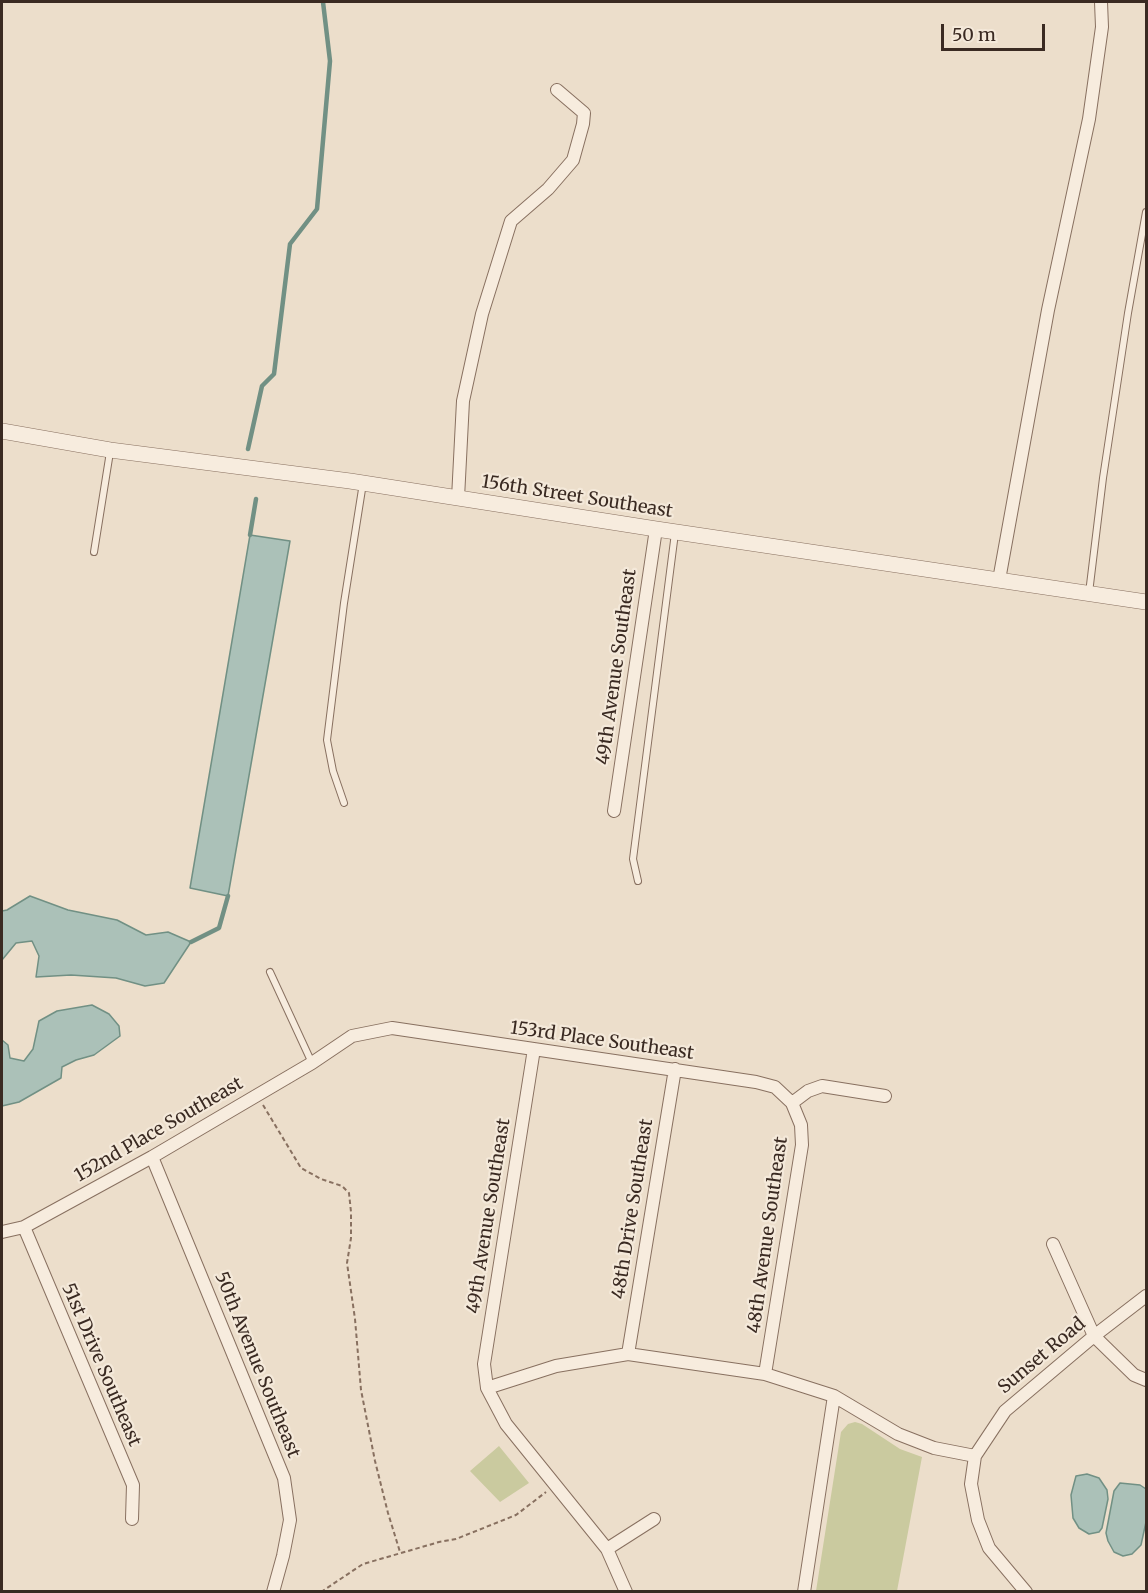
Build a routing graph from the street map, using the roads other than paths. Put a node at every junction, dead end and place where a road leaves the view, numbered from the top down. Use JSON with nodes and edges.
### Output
{"nodes":[{"id":1,"x":1101,"y":2,"type":"edge"},
{"id":2,"x":557,"y":90,"type":"dead end"},
{"id":3,"x":1146,"y":212,"type":"edge"},
{"id":4,"x":2,"y":431,"type":"edge"},
{"id":5,"x":110,"y":450,"type":"junction"},
{"id":6,"x":363,"y":483,"type":"junction"},
{"id":7,"x":458,"y":498,"type":"junction"},
{"id":8,"x":656,"y":530,"type":"junction"},
{"id":9,"x":675,"y":532,"type":"junction"},
{"id":10,"x":94,"y":552,"type":"dead end"},
{"id":11,"x":999,"y":580,"type":"junction"},
{"id":12,"x":1089,"y":593,"type":"junction"},
{"id":13,"x":1146,"y":602,"type":"edge"},
{"id":14,"x":344,"y":803,"type":"dead end"},
{"id":15,"x":614,"y":811,"type":"dead end"},
{"id":16,"x":638,"y":881,"type":"dead end"},
{"id":17,"x":270,"y":972,"type":"dead end"},
{"id":18,"x":534,"y":1049,"type":"junction"},
{"id":19,"x":312,"y":1063,"type":"junction"},
{"id":20,"x":675,"y":1070,"type":"junction"},
{"id":21,"x":885,"y":1096,"type":"dead end"},
{"id":22,"x":792,"y":1103,"type":"junction"},
{"id":23,"x":152,"y":1158,"type":"junction"},
{"id":24,"x":24,"y":1227,"type":"junction"},
{"id":25,"x":2,"y":1233,"type":"edge"},
{"id":26,"x":1053,"y":1244,"type":"dead end"},
{"id":27,"x":1146,"y":1296,"type":"edge"},
{"id":28,"x":1094,"y":1336,"type":"junction"},
{"id":29,"x":628,"y":1354,"type":"junction"},
{"id":30,"x":765,"y":1374,"type":"junction"},
{"id":31,"x":1146,"y":1380,"type":"edge"},
{"id":32,"x":487,"y":1388,"type":"junction"},
{"id":33,"x":834,"y":1396,"type":"junction"},
{"id":34,"x":975,"y":1456,"type":"junction"},
{"id":35,"x":654,"y":1519,"type":"dead end"},
{"id":36,"x":132,"y":1520,"type":"dead end"},
{"id":37,"x":607,"y":1549,"type":"junction"},
{"id":38,"x":273,"y":1592,"type":"edge"},
{"id":39,"x":626,"y":1592,"type":"edge"},
{"id":40,"x":804,"y":1592,"type":"edge"},
{"id":41,"x":1026,"y":1592,"type":"edge"}],
"edges":[{"from":1,"to":11,"type":"street"},
{"from":2,"to":7,"type":"street"},
{"from":3,"to":12,"type":"lane"},
{"from":4,"to":5,"type":"street","name":"156th Street Southeast"},
{"from":5,"to":6,"type":"street","name":"156th Street Southeast"},
{"from":5,"to":10,"type":"lane"},
{"from":6,"to":7,"type":"street","name":"156th Street Southeast"},
{"from":6,"to":14,"type":"lane"},
{"from":7,"to":8,"type":"street","name":"156th Street Southeast"},
{"from":8,"to":9,"type":"street","name":"156th Street Southeast"},
{"from":8,"to":15,"type":"street","name":"49th Avenue Southeast"},
{"from":9,"to":11,"type":"street","name":"156th Street Southeast"},
{"from":9,"to":16,"type":"lane"},
{"from":11,"to":12,"type":"street","name":"156th Street Southeast"},
{"from":12,"to":13,"type":"street","name":"156th Street Southeast"},
{"from":17,"to":19,"type":"lane"},
{"from":18,"to":19,"type":"street","name":"153rd Place Southeast"},
{"from":18,"to":20,"type":"street","name":"153rd Place Southeast"},
{"from":18,"to":32,"type":"street","name":"49th Avenue Southeast"},
{"from":19,"to":23,"type":"street","name":"152nd Place Southeast"},
{"from":20,"to":22,"type":"street","name":"153rd Place Southeast"},
{"from":20,"to":29,"type":"street","name":"48th Drive Southeast"},
{"from":21,"to":22,"type":"street"},
{"from":22,"to":30,"type":"street","name":"48th Avenue Southeast"},
{"from":23,"to":24,"type":"street","name":"152nd Place Southeast"},
{"from":23,"to":38,"type":"street","name":"50th Avenue Southeast"},
{"from":24,"to":25,"type":"street","name":"152nd Place Southeast"},
{"from":24,"to":36,"type":"street","name":"51st Drive Southeast"},
{"from":26,"to":28,"type":"street"},
{"from":27,"to":28,"type":"street","name":"Sunset Road"},
{"from":28,"to":31,"type":"street"},
{"from":28,"to":34,"type":"street","name":"Sunset Road"},
{"from":29,"to":30,"type":"street"},
{"from":29,"to":32,"type":"street"},
{"from":30,"to":33,"type":"street"},
{"from":32,"to":37,"type":"street"},
{"from":33,"to":34,"type":"street"},
{"from":33,"to":40,"type":"street"},
{"from":34,"to":41,"type":"street"},
{"from":35,"to":37,"type":"street"},
{"from":37,"to":39,"type":"street"}]}
